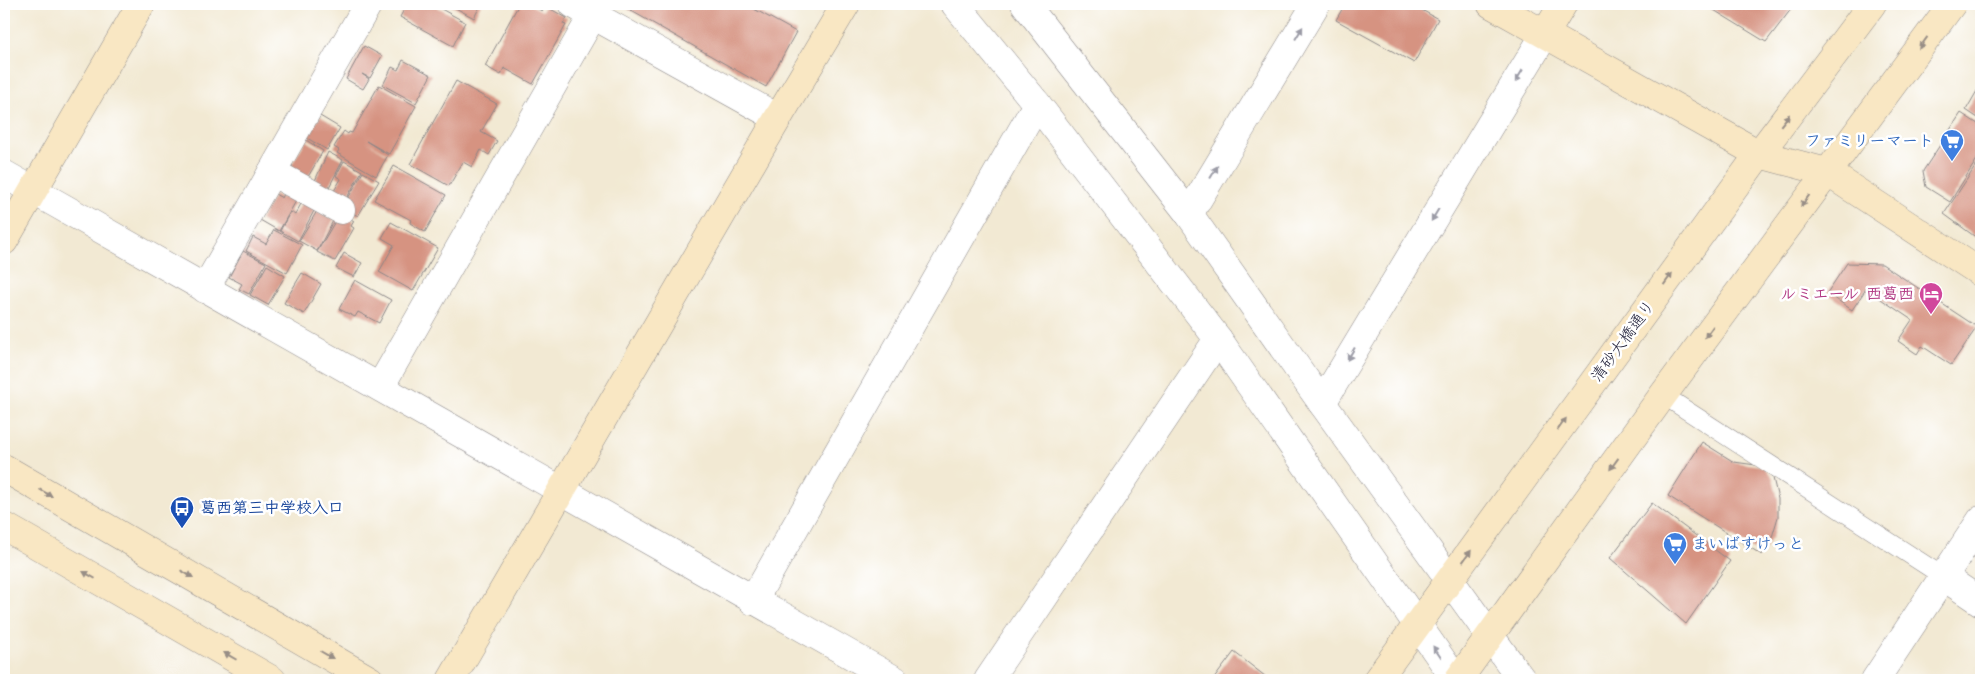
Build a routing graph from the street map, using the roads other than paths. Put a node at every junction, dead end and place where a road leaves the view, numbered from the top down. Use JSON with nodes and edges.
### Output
{"nodes":[{"id":1,"x":141,"y":4,"type":"edge"},
{"id":2,"x":368,"y":4,"type":"edge"},
{"id":3,"x":846,"y":4,"type":"edge"},
{"id":4,"x":955,"y":4,"type":"edge"},
{"id":5,"x":1025,"y":4,"type":"edge"},
{"id":6,"x":1316,"y":4,"type":"edge"},
{"id":7,"x":1491,"y":4,"type":"edge"},
{"id":8,"x":1563,"y":4,"type":"edge"},
{"id":9,"x":1872,"y":4,"type":"edge"},
{"id":10,"x":1952,"y":4,"type":"edge"},
{"id":11,"x":583,"y":9,"type":"edge"},
{"id":12,"x":1545,"y":34,"type":"junction"},
{"id":13,"x":1037,"y":104,"type":"junction"},
{"id":14,"x":778,"y":118,"type":"junction"},
{"id":15,"x":1759,"y":154,"type":"junction"},
{"id":16,"x":272,"y":172,"type":"junction"},
{"id":17,"x":1827,"y":172,"type":"junction"},
{"id":18,"x":4,"y":174,"type":"edge"},
{"id":19,"x":33,"y":191,"type":"junction"},
{"id":20,"x":341,"y":210,"type":"dead end"},
{"id":21,"x":1189,"y":214,"type":"junction"},
{"id":22,"x":4,"y":241,"type":"edge"},
{"id":23,"x":1981,"y":273,"type":"edge"},
{"id":24,"x":205,"y":289,"type":"junction"},
{"id":25,"x":1218,"y":339,"type":"junction"},
{"id":26,"x":380,"y":387,"type":"junction"},
{"id":27,"x":1663,"y":395,"type":"junction"},
{"id":28,"x":1322,"y":403,"type":"junction"},
{"id":29,"x":4,"y":468,"type":"edge"},
{"id":30,"x":560,"y":490,"type":"junction"},
{"id":31,"x":1981,"y":520,"type":"edge"},
{"id":32,"x":4,"y":526,"type":"edge"},
{"id":33,"x":1944,"y":577,"type":"junction"},
{"id":34,"x":1450,"y":579,"type":"junction"},
{"id":35,"x":754,"y":601,"type":"junction"},
{"id":36,"x":1981,"y":602,"type":"edge"},
{"id":37,"x":1418,"y":624,"type":"junction"},
{"id":38,"x":1491,"y":636,"type":"junction"},
{"id":39,"x":272,"y":680,"type":"edge"},
{"id":40,"x":370,"y":680,"type":"edge"},
{"id":41,"x":451,"y":680,"type":"edge"},
{"id":42,"x":895,"y":680,"type":"edge"},
{"id":43,"x":988,"y":680,"type":"edge"},
{"id":44,"x":1377,"y":680,"type":"edge"},
{"id":45,"x":1457,"y":680,"type":"edge"},
{"id":46,"x":1522,"y":680,"type":"edge"},
{"id":47,"x":1875,"y":680,"type":"edge"}],
"edges":[{"from":1,"to":19,"type":"street"},
{"from":2,"to":16,"type":"street"},
{"from":3,"to":14,"type":"street"},
{"from":4,"to":13,"type":"street"},
{"from":5,"to":21,"type":"street"},
{"from":21,"to":6,"type":"street","one_way":true},
{"from":7,"to":12,"type":"street"},
{"from":8,"to":12,"type":"street"},
{"from":15,"to":9,"type":"street","name":"清砂大橋通り","one_way":true},
{"from":10,"to":17,"type":"street","one_way":true},
{"from":11,"to":14,"type":"street"},
{"from":11,"to":26,"type":"street"},
{"from":12,"to":15,"type":"street"},
{"from":12,"to":28,"type":"street","one_way":true},
{"from":13,"to":25,"type":"street"},
{"from":13,"to":35,"type":"street"},
{"from":14,"to":30,"type":"street"},
{"from":15,"to":17,"type":"street"},
{"from":34,"to":15,"type":"street","name":"清砂大橋通り","one_way":true},
{"from":16,"to":20,"type":"street"},
{"from":16,"to":24,"type":"street"},
{"from":17,"to":23,"type":"street"},
{"from":17,"to":27,"type":"street","one_way":true},
{"from":18,"to":19,"type":"street"},
{"from":19,"to":22,"type":"street"},
{"from":19,"to":24,"type":"street"},
{"from":21,"to":28,"type":"street"},
{"from":24,"to":26,"type":"street"},
{"from":25,"to":37,"type":"street"},
{"from":25,"to":43,"type":"street"},
{"from":26,"to":30,"type":"street"},
{"from":27,"to":33,"type":"lane"},
{"from":27,"to":38,"type":"street","one_way":true},
{"from":28,"to":34,"type":"street"},
{"from":29,"to":40,"type":"street","one_way":true},
{"from":30,"to":35,"type":"street"},
{"from":30,"to":41,"type":"street"},
{"from":31,"to":33,"type":"street"},
{"from":39,"to":32,"type":"street","one_way":true},
{"from":33,"to":36,"type":"street"},
{"from":33,"to":47,"type":"street"},
{"from":34,"to":37,"type":"street","name":"清砂大橋通り"},
{"from":34,"to":38,"type":"street"},
{"from":35,"to":42,"type":"street"},
{"from":37,"to":44,"type":"street","name":"清砂大橋通り"},
{"from":45,"to":37,"type":"street","one_way":true},
{"from":38,"to":45,"type":"street"},
{"from":38,"to":46,"type":"street"}]}
